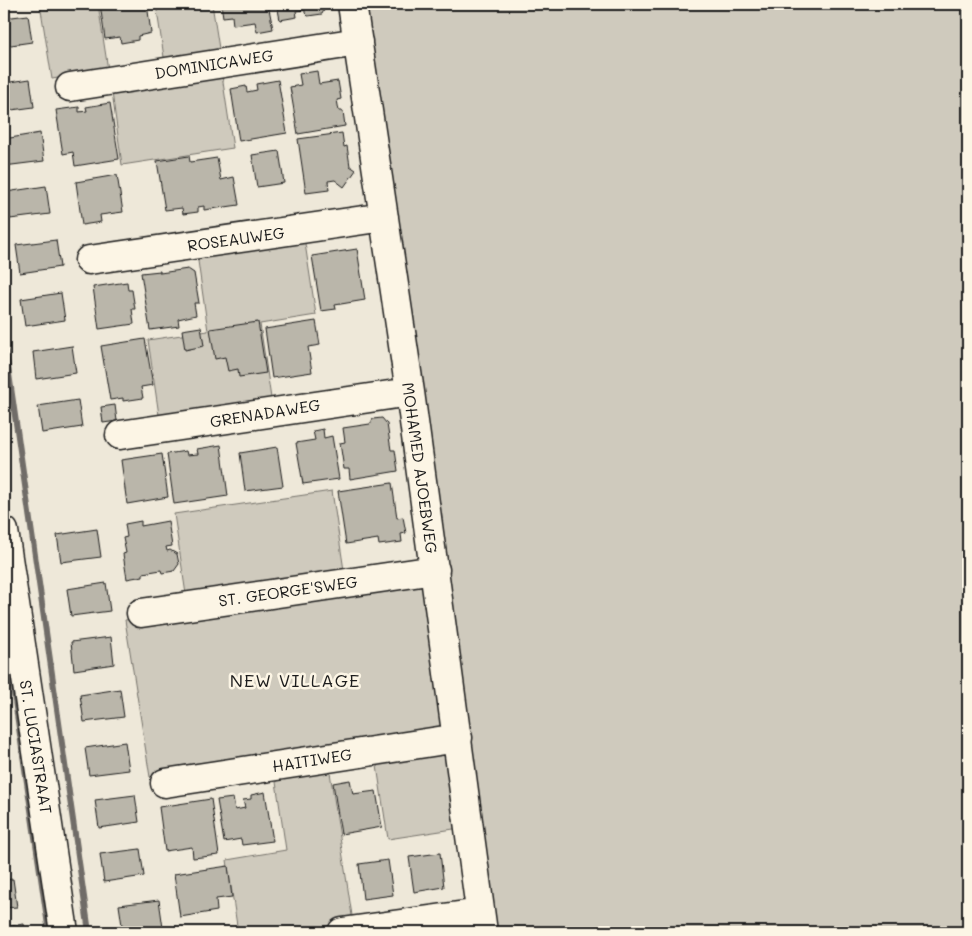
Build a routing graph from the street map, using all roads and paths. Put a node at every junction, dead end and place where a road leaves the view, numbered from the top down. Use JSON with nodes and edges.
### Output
{"nodes":[{"id":1,"x":352,"y":4,"type":"edge"},
{"id":2,"x":358,"y":42,"type":"junction"},
{"id":3,"x":70,"y":87,"type":"dead end"},
{"id":4,"x":384,"y":218,"type":"junction"},
{"id":5,"x":89,"y":260,"type":"dead end"},
{"id":6,"x":410,"y":392,"type":"junction"},
{"id":7,"x":120,"y":435,"type":"dead end"},
{"id":8,"x":4,"y":531,"type":"edge"},
{"id":9,"x":435,"y":570,"type":"junction"},
{"id":10,"x":141,"y":613,"type":"dead end"},
{"id":11,"x":458,"y":738,"type":"junction"},
{"id":12,"x":166,"y":783,"type":"dead end"},
{"id":13,"x":482,"y":923,"type":"edge"},
{"id":14,"x":64,"y":932,"type":"edge"},
{"id":15,"x":342,"y":932,"type":"edge"}],
"edges":[{"from":1,"to":2,"type":"street","name":"MOHAMED AJOEBWEG"},
{"from":2,"to":3,"type":"street","name":"DOMINICAWEG"},
{"from":2,"to":4,"type":"street","name":"MOHAMED AJOEBWEG"},
{"from":4,"to":5,"type":"street","name":"ROSEAUWEG"},
{"from":4,"to":6,"type":"street","name":"MOHAMED AJOEBWEG"},
{"from":6,"to":7,"type":"street","name":"GRENADAWEG"},
{"from":6,"to":9,"type":"street","name":"MOHAMED AJOEBWEG"},
{"from":8,"to":14,"type":"street","name":"ST. LUCIASTRAAT"},
{"from":9,"to":10,"type":"street","name":"ST. GEORGE'SWEG"},
{"from":9,"to":11,"type":"street","name":"MOHAMED AJOEBWEG"},
{"from":11,"to":12,"type":"street","name":"HAITIWEG"},
{"from":11,"to":13,"type":"street","name":"MOHAMED AJOEBWEG"},
{"from":13,"to":15,"type":"street"}]}
